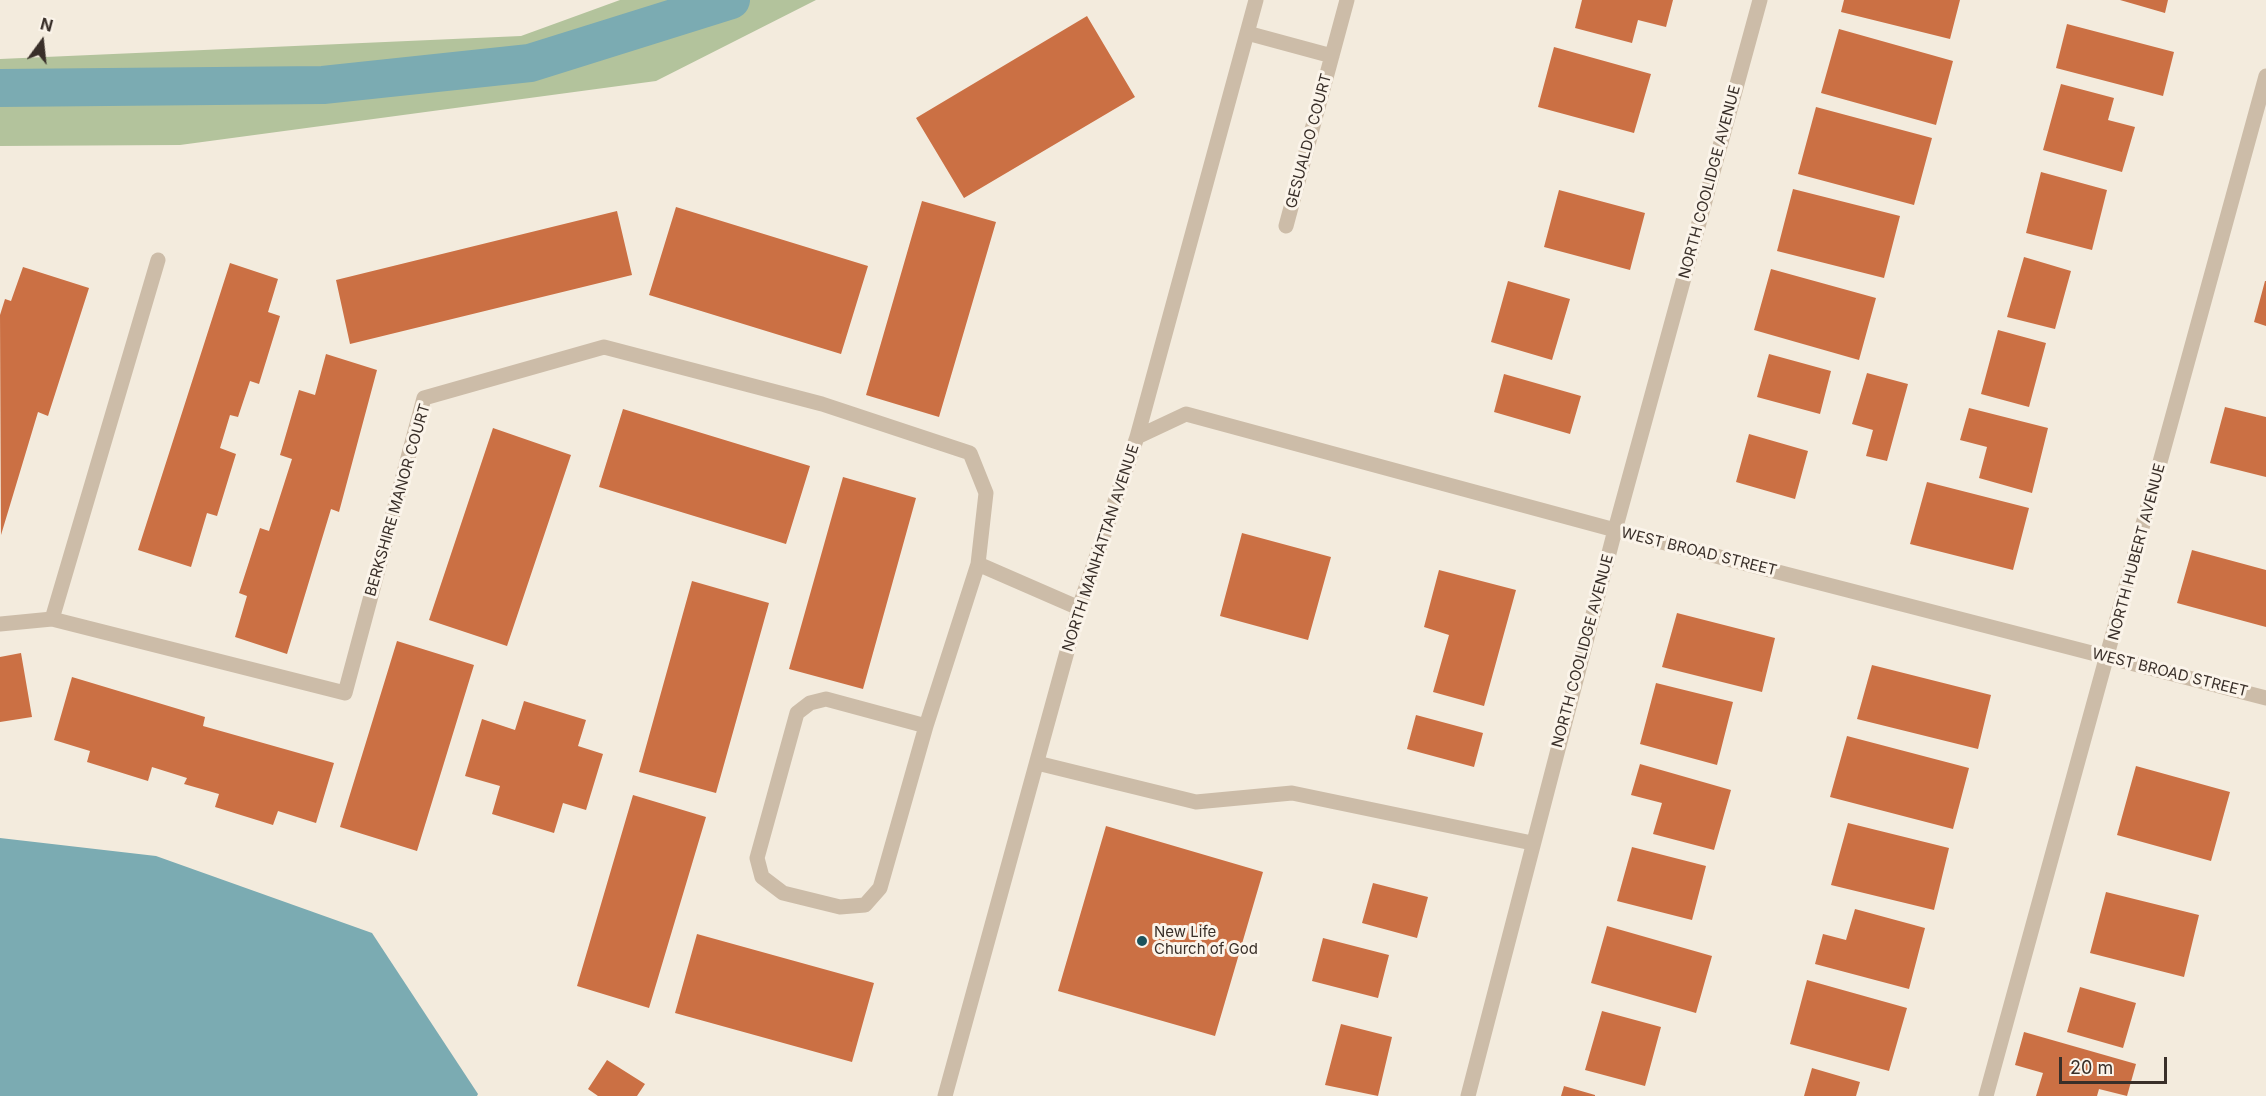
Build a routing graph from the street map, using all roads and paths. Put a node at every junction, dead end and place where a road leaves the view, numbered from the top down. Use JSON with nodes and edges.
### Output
{"nodes":[{"id":1,"x":1256,"y":0,"type":"edge"},
{"id":2,"x":1347,"y":0,"type":"edge"},
{"id":3,"x":1760,"y":0,"type":"edge"},
{"id":4,"x":1247,"y":33,"type":"junction"},
{"id":5,"x":1332,"y":56,"type":"junction"},
{"id":6,"x":2266,"y":76,"type":"edge"},
{"id":7,"x":1286,"y":226,"type":"dead end"},
{"id":8,"x":158,"y":260,"type":"dead end"},
{"id":9,"x":1137,"y":437,"type":"junction"},
{"id":10,"x":1615,"y":530,"type":"junction"},
{"id":11,"x":978,"y":564,"type":"junction"},
{"id":12,"x":1079,"y":608,"type":"junction"},
{"id":13,"x":52,"y":619,"type":"junction"},
{"id":14,"x":0,"y":624,"type":"edge"},
{"id":15,"x":2108,"y":657,"type":"junction"},
{"id":16,"x":2266,"y":698,"type":"edge"},
{"id":17,"x":926,"y":726,"type":"junction"},
{"id":18,"x":1037,"y":763,"type":"junction"},
{"id":19,"x":1532,"y":843,"type":"junction"},
{"id":20,"x":945,"y":1096,"type":"edge"},
{"id":21,"x":1468,"y":1096,"type":"edge"},
{"id":22,"x":1986,"y":1096,"type":"edge"}],
"edges":[{"from":1,"to":4,"type":"street","name":"NORTH MANHATTAN AVENUE"},
{"from":2,"to":5,"type":"street","name":"GESUALDO COURT"},
{"from":3,"to":10,"type":"street","name":"NORTH COOLIDGE AVENUE"},
{"from":4,"to":5,"type":"street","name":"GESUALDO COURT"},
{"from":4,"to":9,"type":"street","name":"NORTH MANHATTAN AVENUE"},
{"from":5,"to":7,"type":"street","name":"GESUALDO COURT"},
{"from":6,"to":15,"type":"street","name":"NORTH HUBERT AVENUE"},
{"from":8,"to":13,"type":"street"},
{"from":9,"to":10,"type":"street","name":"WEST BROAD STREET"},
{"from":9,"to":12,"type":"street","name":"NORTH MANHATTAN AVENUE"},
{"from":10,"to":15,"type":"street","name":"WEST BROAD STREET"},
{"from":10,"to":19,"type":"street","name":"NORTH COOLIDGE AVENUE"},
{"from":11,"to":12,"type":"street"},
{"from":11,"to":13,"type":"street","name":"BERKSHIRE MANOR COURT"},
{"from":11,"to":17,"type":"street"},
{"from":12,"to":18,"type":"street","name":"NORTH MANHATTAN AVENUE"},
{"from":13,"to":14,"type":"street","name":"BERKSHIRE MANOR COURT"},
{"from":15,"to":16,"type":"street","name":"WEST BROAD STREET"},
{"from":15,"to":22,"type":"street","name":"NORTH HUBERT AVENUE"},
{"from":17,"to":17,"type":"street"},
{"from":18,"to":19,"type":"street"},
{"from":18,"to":20,"type":"street","name":"NORTH MANHATTAN AVENUE"},
{"from":19,"to":21,"type":"street","name":"NORTH COOLIDGE AVENUE"}]}
